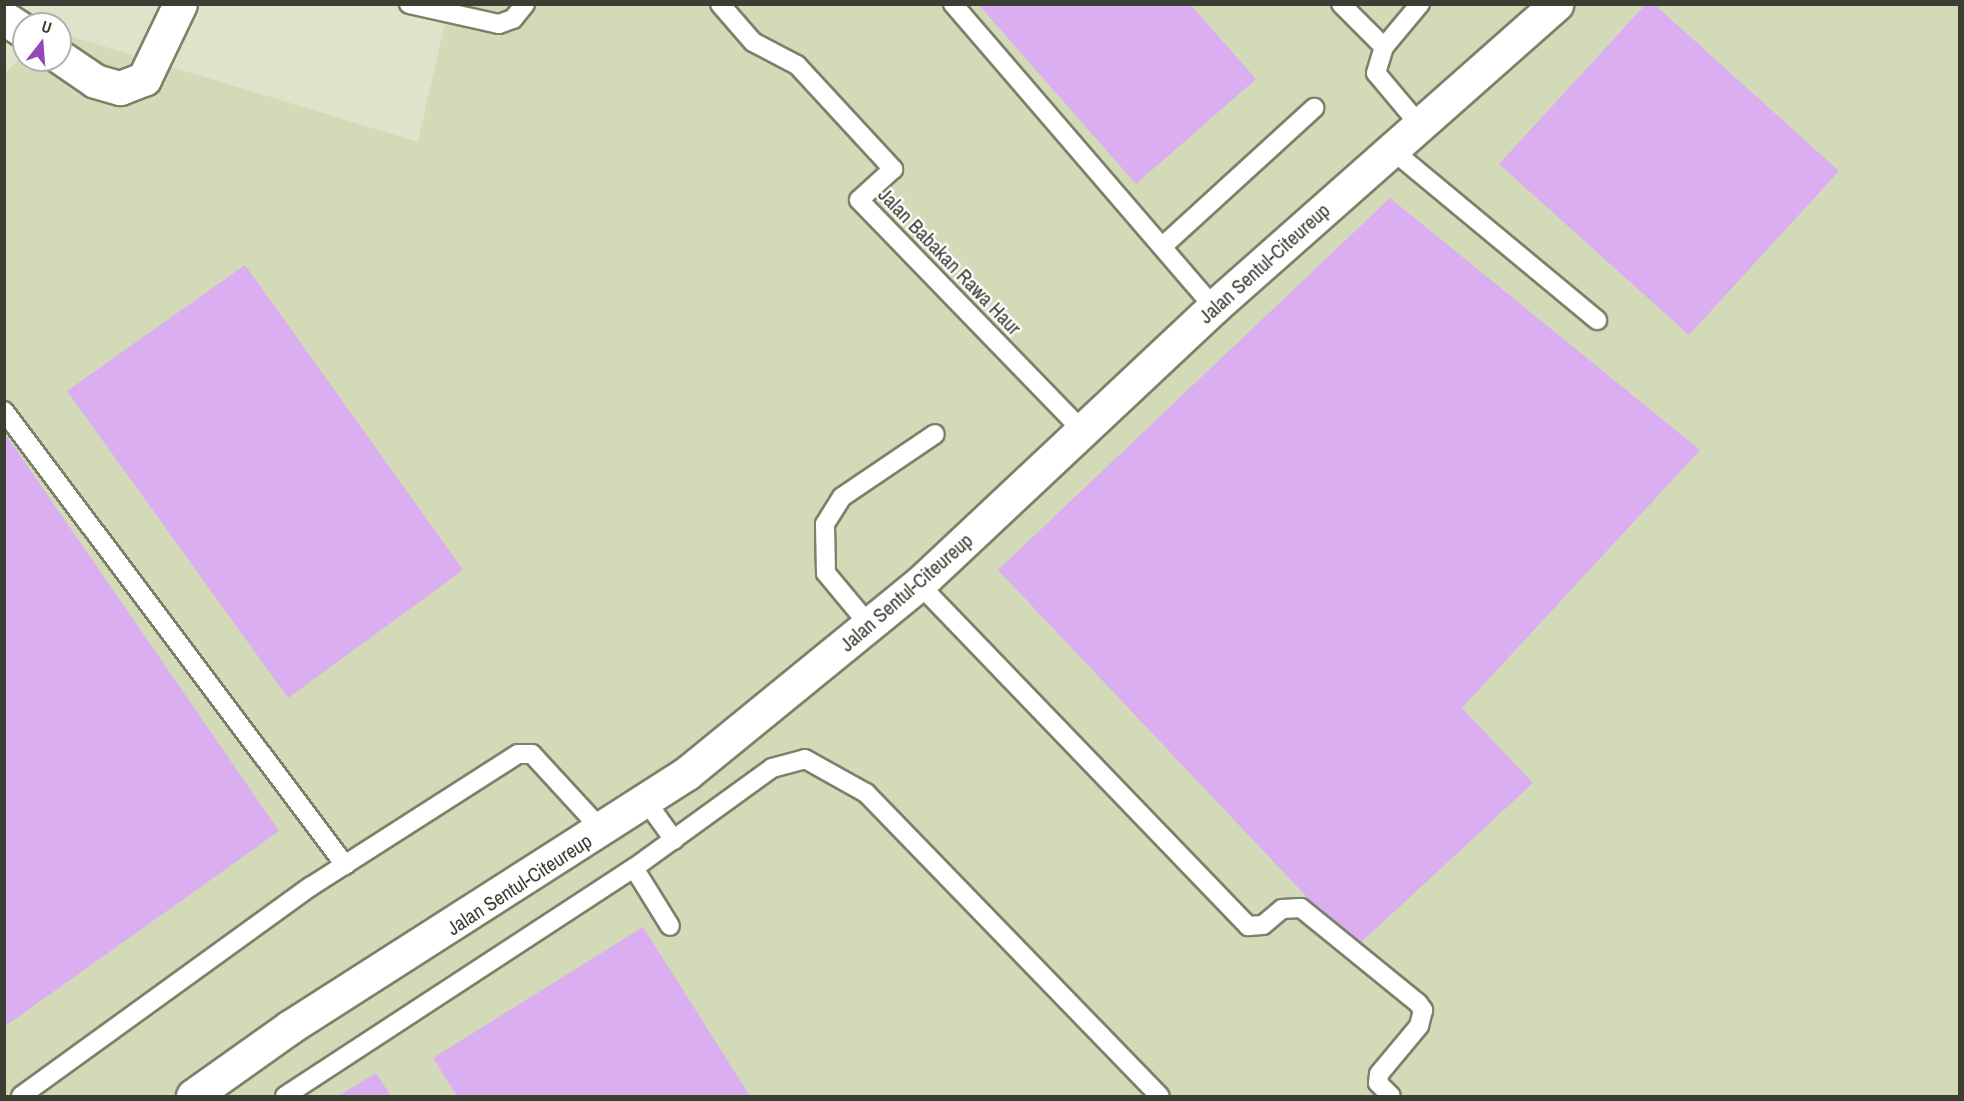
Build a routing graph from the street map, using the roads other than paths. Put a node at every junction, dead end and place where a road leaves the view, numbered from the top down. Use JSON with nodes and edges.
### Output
{"nodes":[{"id":1,"x":180,"y":4,"type":"edge"},
{"id":2,"x":409,"y":4,"type":"edge"},
{"id":3,"x":525,"y":4,"type":"edge"},
{"id":4,"x":720,"y":4,"type":"edge"},
{"id":5,"x":953,"y":4,"type":"edge"},
{"id":6,"x":1341,"y":4,"type":"edge"},
{"id":7,"x":1420,"y":4,"type":"edge"},
{"id":8,"x":1556,"y":4,"type":"edge"},
{"id":9,"x":1384,"y":47,"type":"junction"},
{"id":10,"x":72,"y":65,"type":"edge"},
{"id":11,"x":1314,"y":108,"type":"dead end"},
{"id":12,"x":1418,"y":123,"type":"junction"},
{"id":13,"x":1391,"y":149,"type":"junction"},
{"id":14,"x":1163,"y":246,"type":"junction"},
{"id":15,"x":1214,"y":307,"type":"junction"},
{"id":16,"x":1597,"y":320,"type":"dead end"},
{"id":17,"x":4,"y":411,"type":"edge"},
{"id":18,"x":1083,"y":430,"type":"junction"},
{"id":19,"x":935,"y":434,"type":"dead end"},
{"id":20,"x":919,"y":584,"type":"junction"},
{"id":21,"x":870,"y":626,"type":"junction"},
{"id":22,"x":646,"y":801,"type":"junction"},
{"id":23,"x":602,"y":830,"type":"junction"},
{"id":24,"x":674,"y":840,"type":"junction"},
{"id":25,"x":345,"y":865,"type":"junction"},
{"id":26,"x":634,"y":868,"type":"junction"},
{"id":27,"x":670,"y":926,"type":"dead end"},
{"id":28,"x":21,"y":1096,"type":"edge"},
{"id":29,"x":193,"y":1096,"type":"edge"},
{"id":30,"x":285,"y":1096,"type":"edge"},
{"id":31,"x":1160,"y":1096,"type":"edge"},
{"id":32,"x":1391,"y":1096,"type":"edge"}],
"edges":[{"from":1,"to":10,"type":"street"},
{"from":2,"to":3,"type":"lane"},
{"from":4,"to":18,"type":"lane","name":"Jalan Babakan Rawa Haur"},
{"from":5,"to":14,"type":"lane"},
{"from":6,"to":9,"type":"lane"},
{"from":7,"to":9,"type":"lane"},
{"from":8,"to":12,"type":"street","name":"Jalan Sentul-Citeureup"},
{"from":9,"to":12,"type":"lane"},
{"from":11,"to":14,"type":"lane"},
{"from":12,"to":13,"type":"street","name":"Jalan Sentul-Citeureup"},
{"from":13,"to":15,"type":"street","name":"Jalan Sentul-Citeureup"},
{"from":13,"to":16,"type":"lane"},
{"from":14,"to":15,"type":"lane"},
{"from":15,"to":18,"type":"street","name":"Jalan Sentul-Citeureup"},
{"from":17,"to":25,"type":"lane"},
{"from":18,"to":20,"type":"street","name":"Jalan Sentul-Citeureup"},
{"from":19,"to":21,"type":"lane"},
{"from":20,"to":21,"type":"street","name":"Jalan Sentul-Citeureup"},
{"from":20,"to":32,"type":"lane"},
{"from":21,"to":22,"type":"street","name":"Jalan Sentul-Citeureup"},
{"from":22,"to":23,"type":"street","name":"Jalan Sentul-Citeureup"},
{"from":22,"to":24,"type":"lane"},
{"from":23,"to":25,"type":"lane"},
{"from":23,"to":29,"type":"street","name":"Jalan Sentul-Citeureup"},
{"from":24,"to":26,"type":"lane"},
{"from":24,"to":31,"type":"lane"},
{"from":25,"to":28,"type":"lane"},
{"from":26,"to":27,"type":"lane"},
{"from":26,"to":30,"type":"lane"}]}
